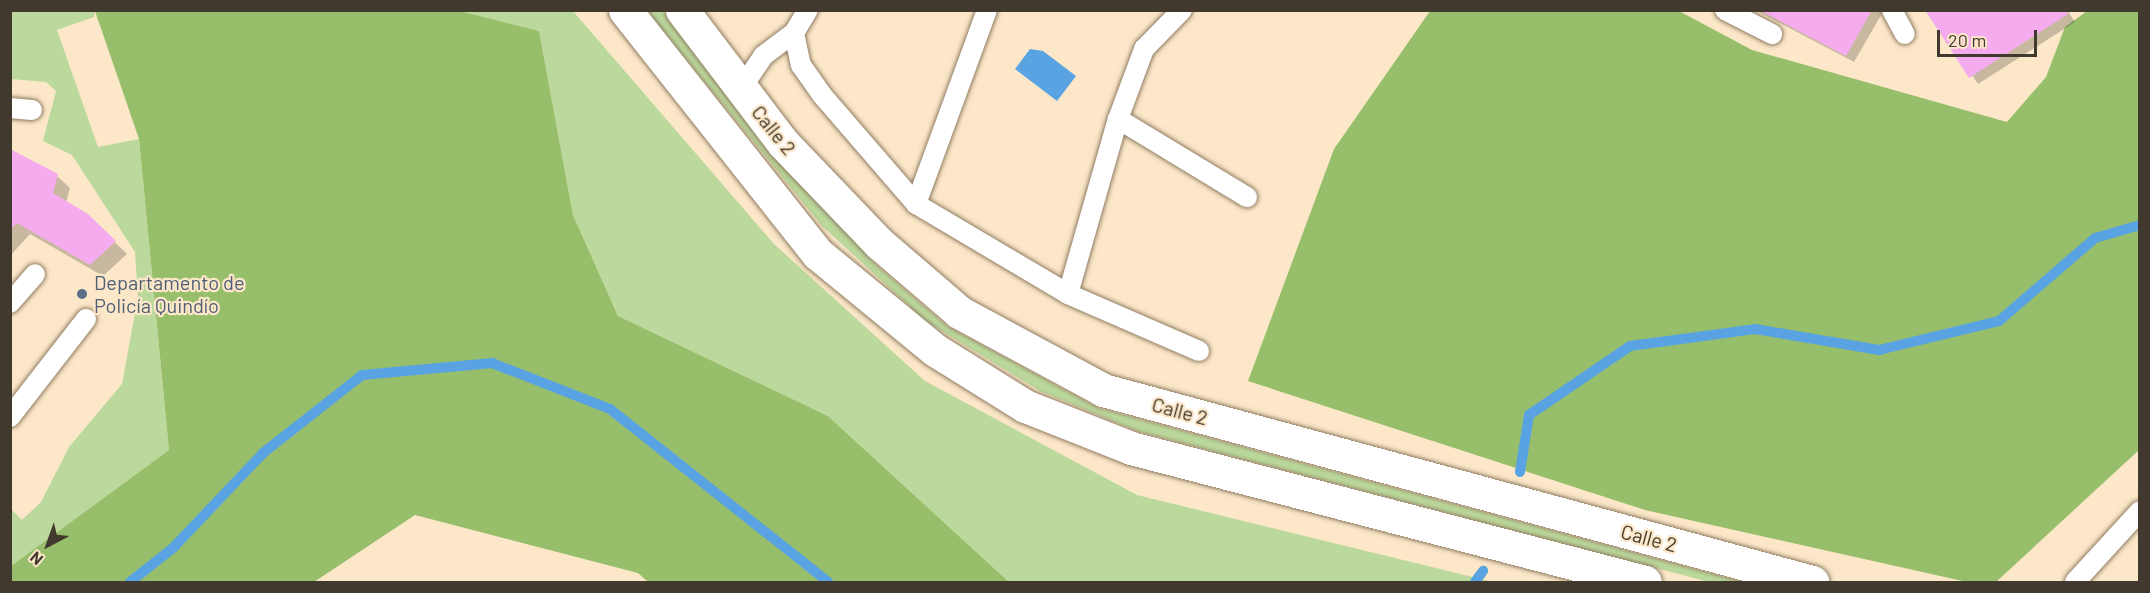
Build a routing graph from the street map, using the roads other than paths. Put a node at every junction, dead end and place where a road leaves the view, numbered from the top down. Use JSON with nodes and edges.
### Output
{"nodes":[{"id":1,"x":625,"y":10,"type":"edge"},
{"id":2,"x":682,"y":10,"type":"edge"},
{"id":3,"x":808,"y":10,"type":"edge"},
{"id":4,"x":987,"y":10,"type":"edge"},
{"id":5,"x":1182,"y":10,"type":"edge"},
{"id":6,"x":1725,"y":10,"type":"edge"},
{"id":7,"x":1892,"y":10,"type":"edge"},
{"id":8,"x":794,"y":33,"type":"junction"},
{"id":9,"x":1772,"y":34,"type":"dead end"},
{"id":10,"x":1905,"y":34,"type":"dead end"},
{"id":11,"x":741,"y":89,"type":"junction"},
{"id":12,"x":10,"y":108,"type":"edge"},
{"id":13,"x":32,"y":111,"type":"dead end"},
{"id":14,"x":1118,"y":119,"type":"junction"},
{"id":15,"x":1247,"y":196,"type":"dead end"},
{"id":16,"x":916,"y":204,"type":"junction"},
{"id":17,"x":35,"y":274,"type":"dead end"},
{"id":18,"x":1068,"y":294,"type":"junction"},
{"id":19,"x":10,"y":303,"type":"edge"},
{"id":20,"x":86,"y":319,"type":"dead end"},
{"id":21,"x":1199,"y":351,"type":"dead end"},
{"id":22,"x":10,"y":417,"type":"edge"},
{"id":23,"x":2139,"y":511,"type":"edge"},
{"id":24,"x":1645,"y":582,"type":"edge"},
{"id":25,"x":1812,"y":582,"type":"edge"},
{"id":26,"x":2075,"y":582,"type":"edge"}],
"edges":[{"from":1,"to":24,"type":"main road"},
{"from":2,"to":11,"type":"main road","name":"Calle 2"},
{"from":3,"to":8,"type":"lane"},
{"from":4,"to":16,"type":"lane"},
{"from":5,"to":14,"type":"lane"},
{"from":6,"to":9,"type":"lane"},
{"from":7,"to":10,"type":"lane"},
{"from":8,"to":11,"type":"lane"},
{"from":8,"to":16,"type":"lane"},
{"from":11,"to":25,"type":"main road","name":"Calle 2"},
{"from":12,"to":13,"type":"lane"},
{"from":14,"to":15,"type":"lane"},
{"from":14,"to":18,"type":"lane"},
{"from":16,"to":18,"type":"lane"},
{"from":17,"to":19,"type":"lane"},
{"from":18,"to":21,"type":"lane"},
{"from":20,"to":22,"type":"lane"},
{"from":23,"to":26,"type":"lane"}]}
